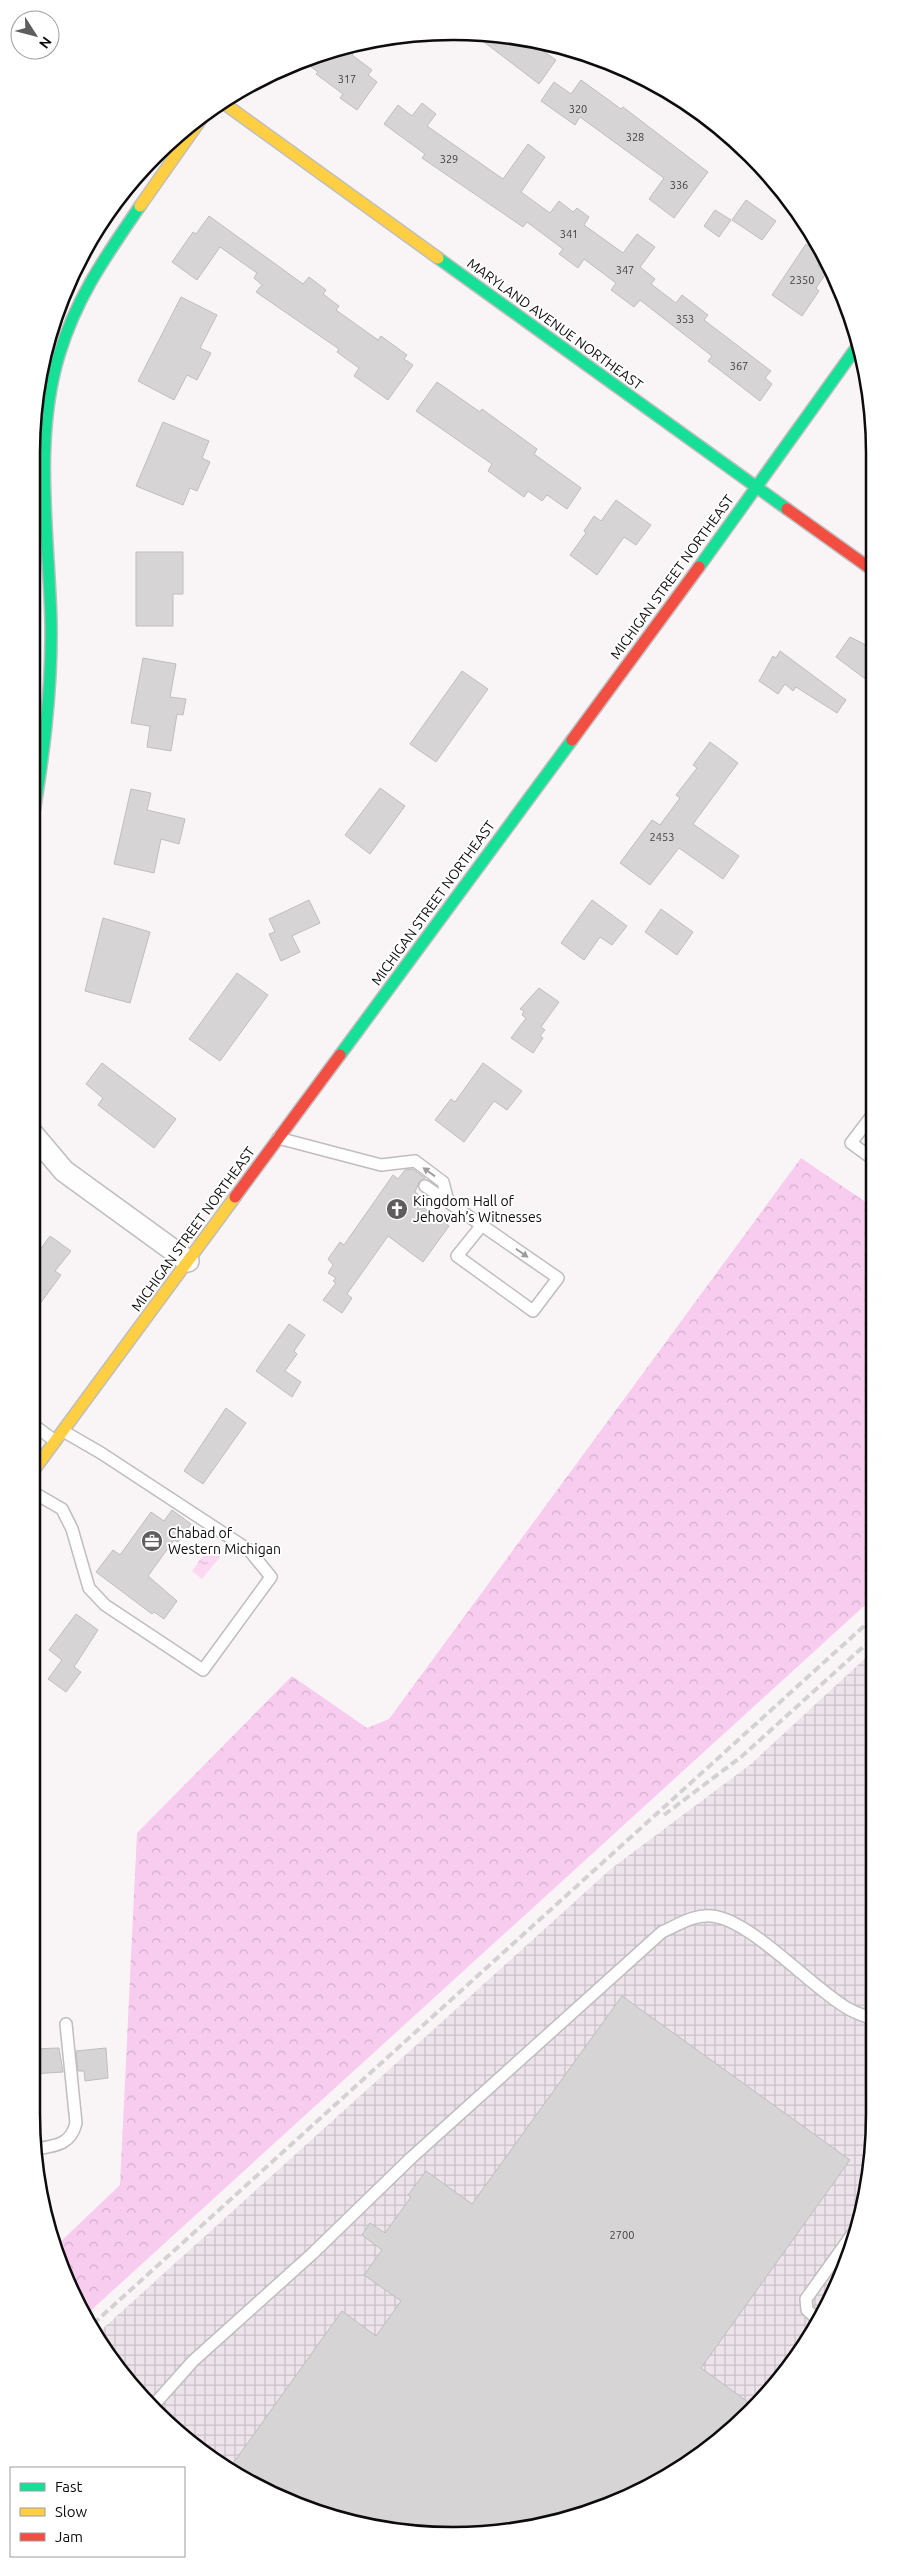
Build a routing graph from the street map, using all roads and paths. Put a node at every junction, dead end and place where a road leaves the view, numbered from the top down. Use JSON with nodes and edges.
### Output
{"nodes":[{"id":1,"x":229,"y":107,"type":"edge"},
{"id":2,"x":191,"y":134,"type":"edge"},
{"id":3,"x":853,"y":352,"type":"edge"},
{"id":4,"x":757,"y":487,"type":"junction"},
{"id":5,"x":866,"y":565,"type":"edge"},
{"id":6,"x":40,"y":764,"type":"edge"},
{"id":7,"x":866,"y":1123,"type":"edge"},
{"id":8,"x":278,"y":1138,"type":"junction"},
{"id":9,"x":40,"y":1144,"type":"edge"},
{"id":10,"x":866,"y":1154,"type":"edge"},
{"id":11,"x":425,"y":1186,"type":"dead end"},
{"id":12,"x":448,"y":1201,"type":"junction"},
{"id":13,"x":482,"y":1225,"type":"junction"},
{"id":14,"x":188,"y":1261,"type":"junction"},
{"id":15,"x":40,"y":1430,"type":"edge"},
{"id":16,"x":63,"y":1431,"type":"junction"},
{"id":17,"x":55,"y":1441,"type":"junction"},
{"id":18,"x":40,"y":1462,"type":"edge"},
{"id":19,"x":40,"y":1496,"type":"edge"},
{"id":20,"x":866,"y":2017,"type":"edge"},
{"id":21,"x":66,"y":2024,"type":"dead end"},
{"id":22,"x":42,"y":2148,"type":"edge"},
{"id":23,"x":845,"y":2245,"type":"edge"},
{"id":24,"x":813,"y":2316,"type":"edge"},
{"id":25,"x":157,"y":2402,"type":"edge"}],
"edges":[{"from":1,"to":4,"type":"street","name":"MARYLAND AVENUE NORTHEAST"},
{"from":2,"to":6,"type":"street"},
{"from":3,"to":4,"type":"street","name":"MICHIGAN STREET NORTHEAST"},
{"from":4,"to":5,"type":"street","name":"MARYLAND AVENUE NORTHEAST"},
{"from":4,"to":8,"type":"street","name":"MICHIGAN STREET NORTHEAST"},
{"from":7,"to":10,"type":"lane"},
{"from":12,"to":8,"type":"lane","one_way":true},
{"from":8,"to":14,"type":"street","name":"MICHIGAN STREET NORTHEAST"},
{"from":9,"to":14,"type":"street"},
{"from":11,"to":12,"type":"lane"},
{"from":12,"to":13,"type":"lane"},
{"from":13,"to":13,"type":"lane","one_way":true},
{"from":14,"to":16,"type":"street","name":"MICHIGAN STREET NORTHEAST"},
{"from":15,"to":17,"type":"lane"},
{"from":16,"to":17,"type":"street","name":"MICHIGAN STREET NORTHEAST"},
{"from":16,"to":19,"type":"lane"},
{"from":17,"to":18,"type":"street","name":"MICHIGAN STREET NORTHEAST"},
{"from":20,"to":25,"type":"lane"},
{"from":21,"to":22,"type":"lane"},
{"from":23,"to":24,"type":"lane"}]}
